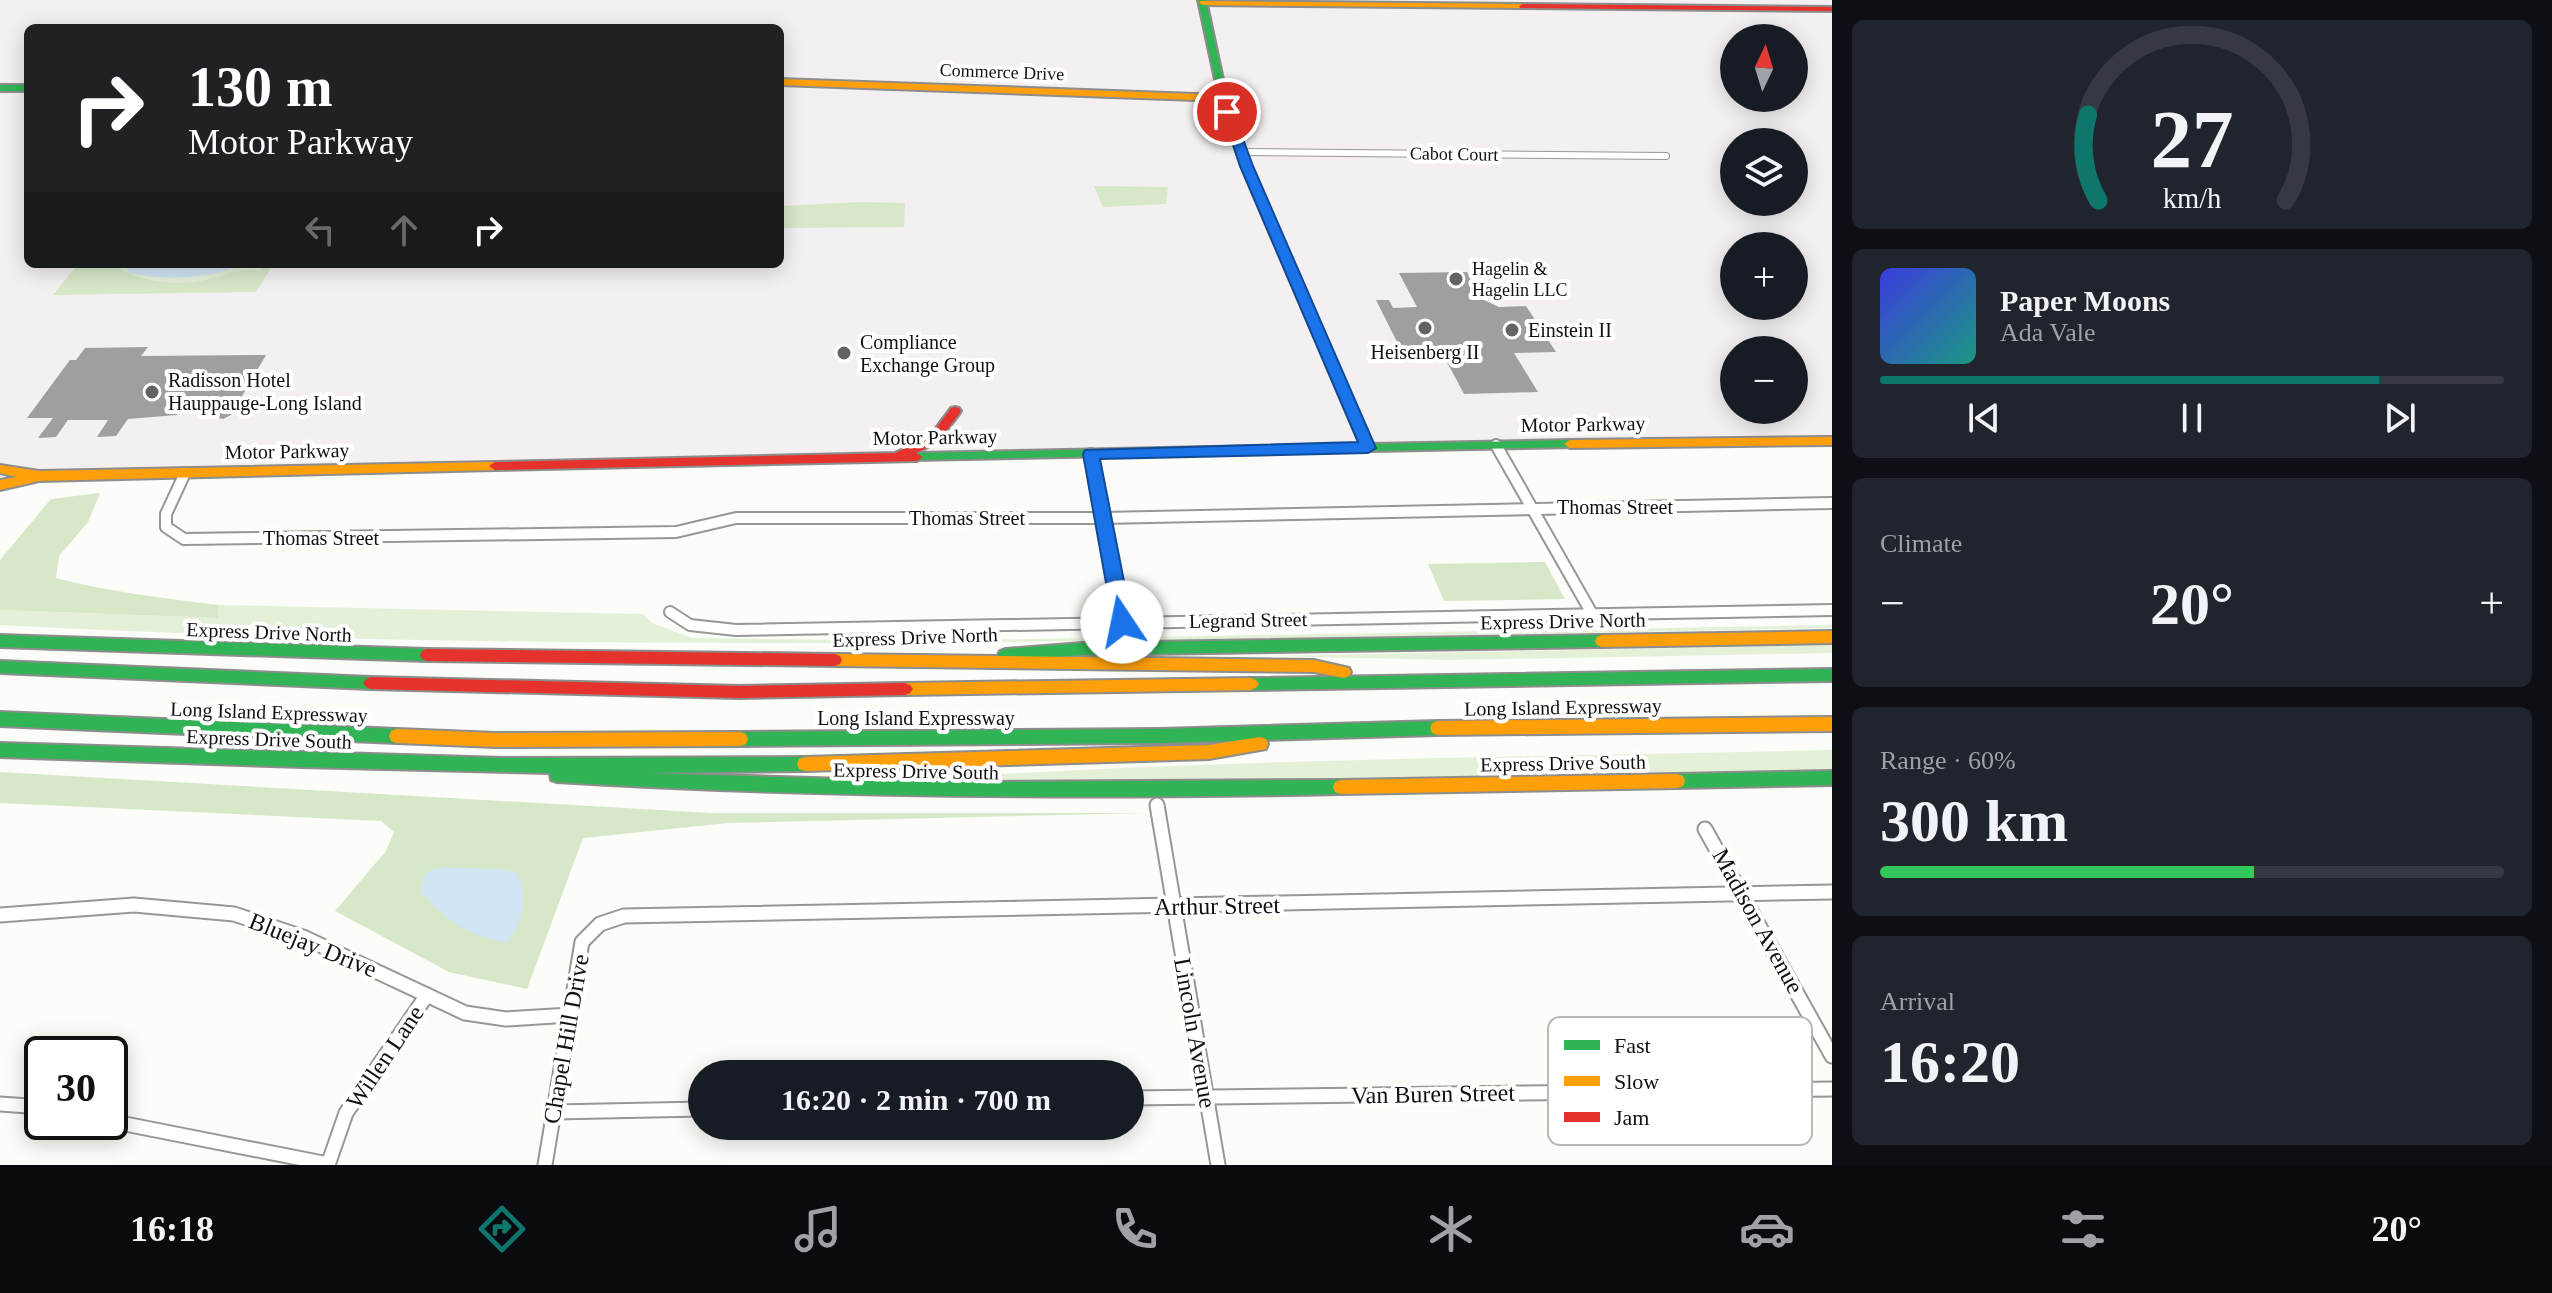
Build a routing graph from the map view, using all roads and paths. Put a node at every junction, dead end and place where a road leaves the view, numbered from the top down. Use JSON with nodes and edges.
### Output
{"nodes":[{"id":1,"x":1202,"y":2,"type":"edge"},
{"id":2,"x":1832,"y":9,"type":"edge"},
{"id":3,"x":784,"y":82,"type":"edge"},
{"id":4,"x":0,"y":88,"type":"edge"},
{"id":5,"x":24,"y":88,"type":"edge"},
{"id":6,"x":1223,"y":98,"type":"junction"},
{"id":7,"x":1241,"y":152,"type":"junction"},
{"id":8,"x":1666,"y":156,"type":"dead end"},
{"id":9,"x":955,"y":411,"type":"dead end"},
{"id":10,"x":1832,"y":441,"type":"edge"},
{"id":11,"x":1496,"y":445,"type":"junction"},
{"id":12,"x":1368,"y":448,"type":"junction"},
{"id":13,"x":1091,"y":454,"type":"junction"},
{"id":14,"x":891,"y":458,"type":"junction"},
{"id":15,"x":0,"y":469,"type":"edge"},
{"id":16,"x":185,"y":473,"type":"junction"},
{"id":17,"x":39,"y":476,"type":"junction"},
{"id":18,"x":0,"y":485,"type":"edge"},
{"id":19,"x":1832,"y":503,"type":"edge"},
{"id":20,"x":1532,"y":508,"type":"junction"},
{"id":21,"x":1102,"y":518,"type":"junction"},
{"id":22,"x":1832,"y":610,"type":"edge"},
{"id":23,"x":670,"y":612,"type":"dead end"},
{"id":24,"x":1591,"y":612,"type":"junction"},
{"id":25,"x":1122,"y":622,"type":"junction"},
{"id":26,"x":1832,"y":637,"type":"edge"},
{"id":27,"x":0,"y":641,"type":"edge"},
{"id":28,"x":934,"y":660,"type":"junction"},
{"id":29,"x":0,"y":667,"type":"edge"},
{"id":30,"x":1832,"y":675,"type":"edge"},
{"id":31,"x":1387,"y":679,"type":"junction"},
{"id":32,"x":0,"y":719,"type":"edge"},
{"id":33,"x":1832,"y":724,"type":"edge"},
{"id":34,"x":1351,"y":729,"type":"junction"},
{"id":35,"x":0,"y":751,"type":"edge"},
{"id":36,"x":457,"y":765,"type":"junction"},
{"id":37,"x":1832,"y":778,"type":"edge"},
{"id":38,"x":1157,"y":805,"type":"dead end"},
{"id":39,"x":1705,"y":829,"type":"dead end"},
{"id":40,"x":1832,"y":892,"type":"edge"},
{"id":41,"x":1744,"y":893,"type":"junction"},
{"id":42,"x":1174,"y":907,"type":"junction"},
{"id":43,"x":0,"y":915,"type":"edge"},
{"id":44,"x":603,"y":922,"type":"joint"},
{"id":45,"x":427,"y":995,"type":"junction"},
{"id":46,"x":570,"y":1015,"type":"junction"},
{"id":47,"x":1811,"y":1017,"type":"edge"},
{"id":48,"x":1812,"y":1019,"type":"edge"},
{"id":49,"x":1832,"y":1056,"type":"edge"},
{"id":50,"x":1812,"y":1089,"type":"edge"},
{"id":51,"x":1832,"y":1089,"type":"edge"},
{"id":52,"x":1548,"y":1093,"type":"edge"},
{"id":53,"x":1205,"y":1097,"type":"junction"},
{"id":54,"x":1144,"y":1098,"type":"edge"},
{"id":55,"x":0,"y":1104,"type":"edge"},
{"id":56,"x":24,"y":1106,"type":"edge"},
{"id":57,"x":688,"y":1109,"type":"edge"},
{"id":58,"x":554,"y":1112,"type":"junction"},
{"id":59,"x":128,"y":1125,"type":"edge"},
{"id":60,"x":328,"y":1164,"type":"edge"},
{"id":61,"x":545,"y":1165,"type":"edge"},
{"id":62,"x":1218,"y":1165,"type":"edge"}],
"edges":[{"from":1,"to":2,"type":"main road"},
{"from":1,"to":6,"type":"main road"},
{"from":3,"to":6,"type":"main road","name":"Commerce Drive"},
{"from":4,"to":5,"type":"main road"},
{"from":6,"to":7,"type":"main road"},
{"from":7,"to":8,"type":"street","name":"Cabot Court"},
{"from":7,"to":12,"type":"main road"},
{"from":9,"to":14,"type":"main road"},
{"from":10,"to":11,"type":"main road","name":"Motor Parkway"},
{"from":11,"to":12,"type":"main road","name":"Motor Parkway"},
{"from":11,"to":20,"type":"street"},
{"from":12,"to":13,"type":"main road","name":"Motor Parkway"},
{"from":13,"to":14,"type":"main road","name":"Motor Parkway"},
{"from":13,"to":21,"type":"street"},
{"from":14,"to":16,"type":"main road","name":"Motor Parkway"},
{"from":15,"to":17,"type":"main road","name":"Motor Parkway"},
{"from":16,"to":17,"type":"main road","name":"Motor Parkway"},
{"from":16,"to":21,"type":"street","name":"Thomas Street"},
{"from":17,"to":18,"type":"main road","name":"Motor Parkway"},
{"from":19,"to":20,"type":"street","name":"Thomas Street"},
{"from":20,"to":21,"type":"street","name":"Thomas Street"},
{"from":20,"to":24,"type":"street"},
{"from":21,"to":25,"type":"street"},
{"from":22,"to":24,"type":"street","name":"Legrand Street"},
{"from":23,"to":25,"type":"street","name":"Legrand Street"},
{"from":24,"to":25,"type":"street","name":"Legrand Street"},
{"from":26,"to":28,"type":"main road","name":"Express Drive North"},
{"from":27,"to":28,"type":"main road","name":"Express Drive North"},
{"from":28,"to":31,"type":"main road"},
{"from":29,"to":31,"type":"main road","name":"Long Island Expressway"},
{"from":30,"to":31,"type":"main road","name":"Long Island Expressway"},
{"from":32,"to":34,"type":"main road","name":"Long Island Expressway"},
{"from":33,"to":34,"type":"main road","name":"Long Island Expressway"},
{"from":34,"to":36,"type":"main road"},
{"from":35,"to":36,"type":"main road","name":"Express Drive South"},
{"from":36,"to":37,"type":"main road","name":"Express Drive South"},
{"from":38,"to":42,"type":"street","name":"Lincoln Avenue"},
{"from":39,"to":41,"type":"street","name":"Madison Avenue"},
{"from":40,"to":41,"type":"street","name":"Arthur Street"},
{"from":41,"to":42,"type":"street","name":"Arthur Street"},
{"from":41,"to":47,"type":"street","name":"Madison Avenue"},
{"from":42,"to":44,"type":"street","name":"Arthur Street"},
{"from":42,"to":53,"type":"street","name":"Lincoln Avenue"},
{"from":43,"to":45,"type":"street","name":"Bluejay Drive"},
{"from":44,"to":46,"type":"street","name":"Chapel Hill Drive"},
{"from":45,"to":46,"type":"street","name":"Bluejay Drive"},
{"from":45,"to":60,"type":"street","name":"Willen Lane"},
{"from":46,"to":58,"type":"street","name":"Chapel Hill Drive"},
{"from":48,"to":49,"type":"street","name":"Madison Avenue"},
{"from":50,"to":51,"type":"street","name":"Van Buren Street"},
{"from":52,"to":53,"type":"street","name":"Van Buren Street"},
{"from":53,"to":54,"type":"street","name":"Van Buren Street"},
{"from":53,"to":62,"type":"street","name":"Lincoln Avenue"},
{"from":55,"to":56,"type":"street"},
{"from":57,"to":58,"type":"street"},
{"from":58,"to":61,"type":"street","name":"Chapel Hill Drive"},
{"from":59,"to":60,"type":"street"}]}
